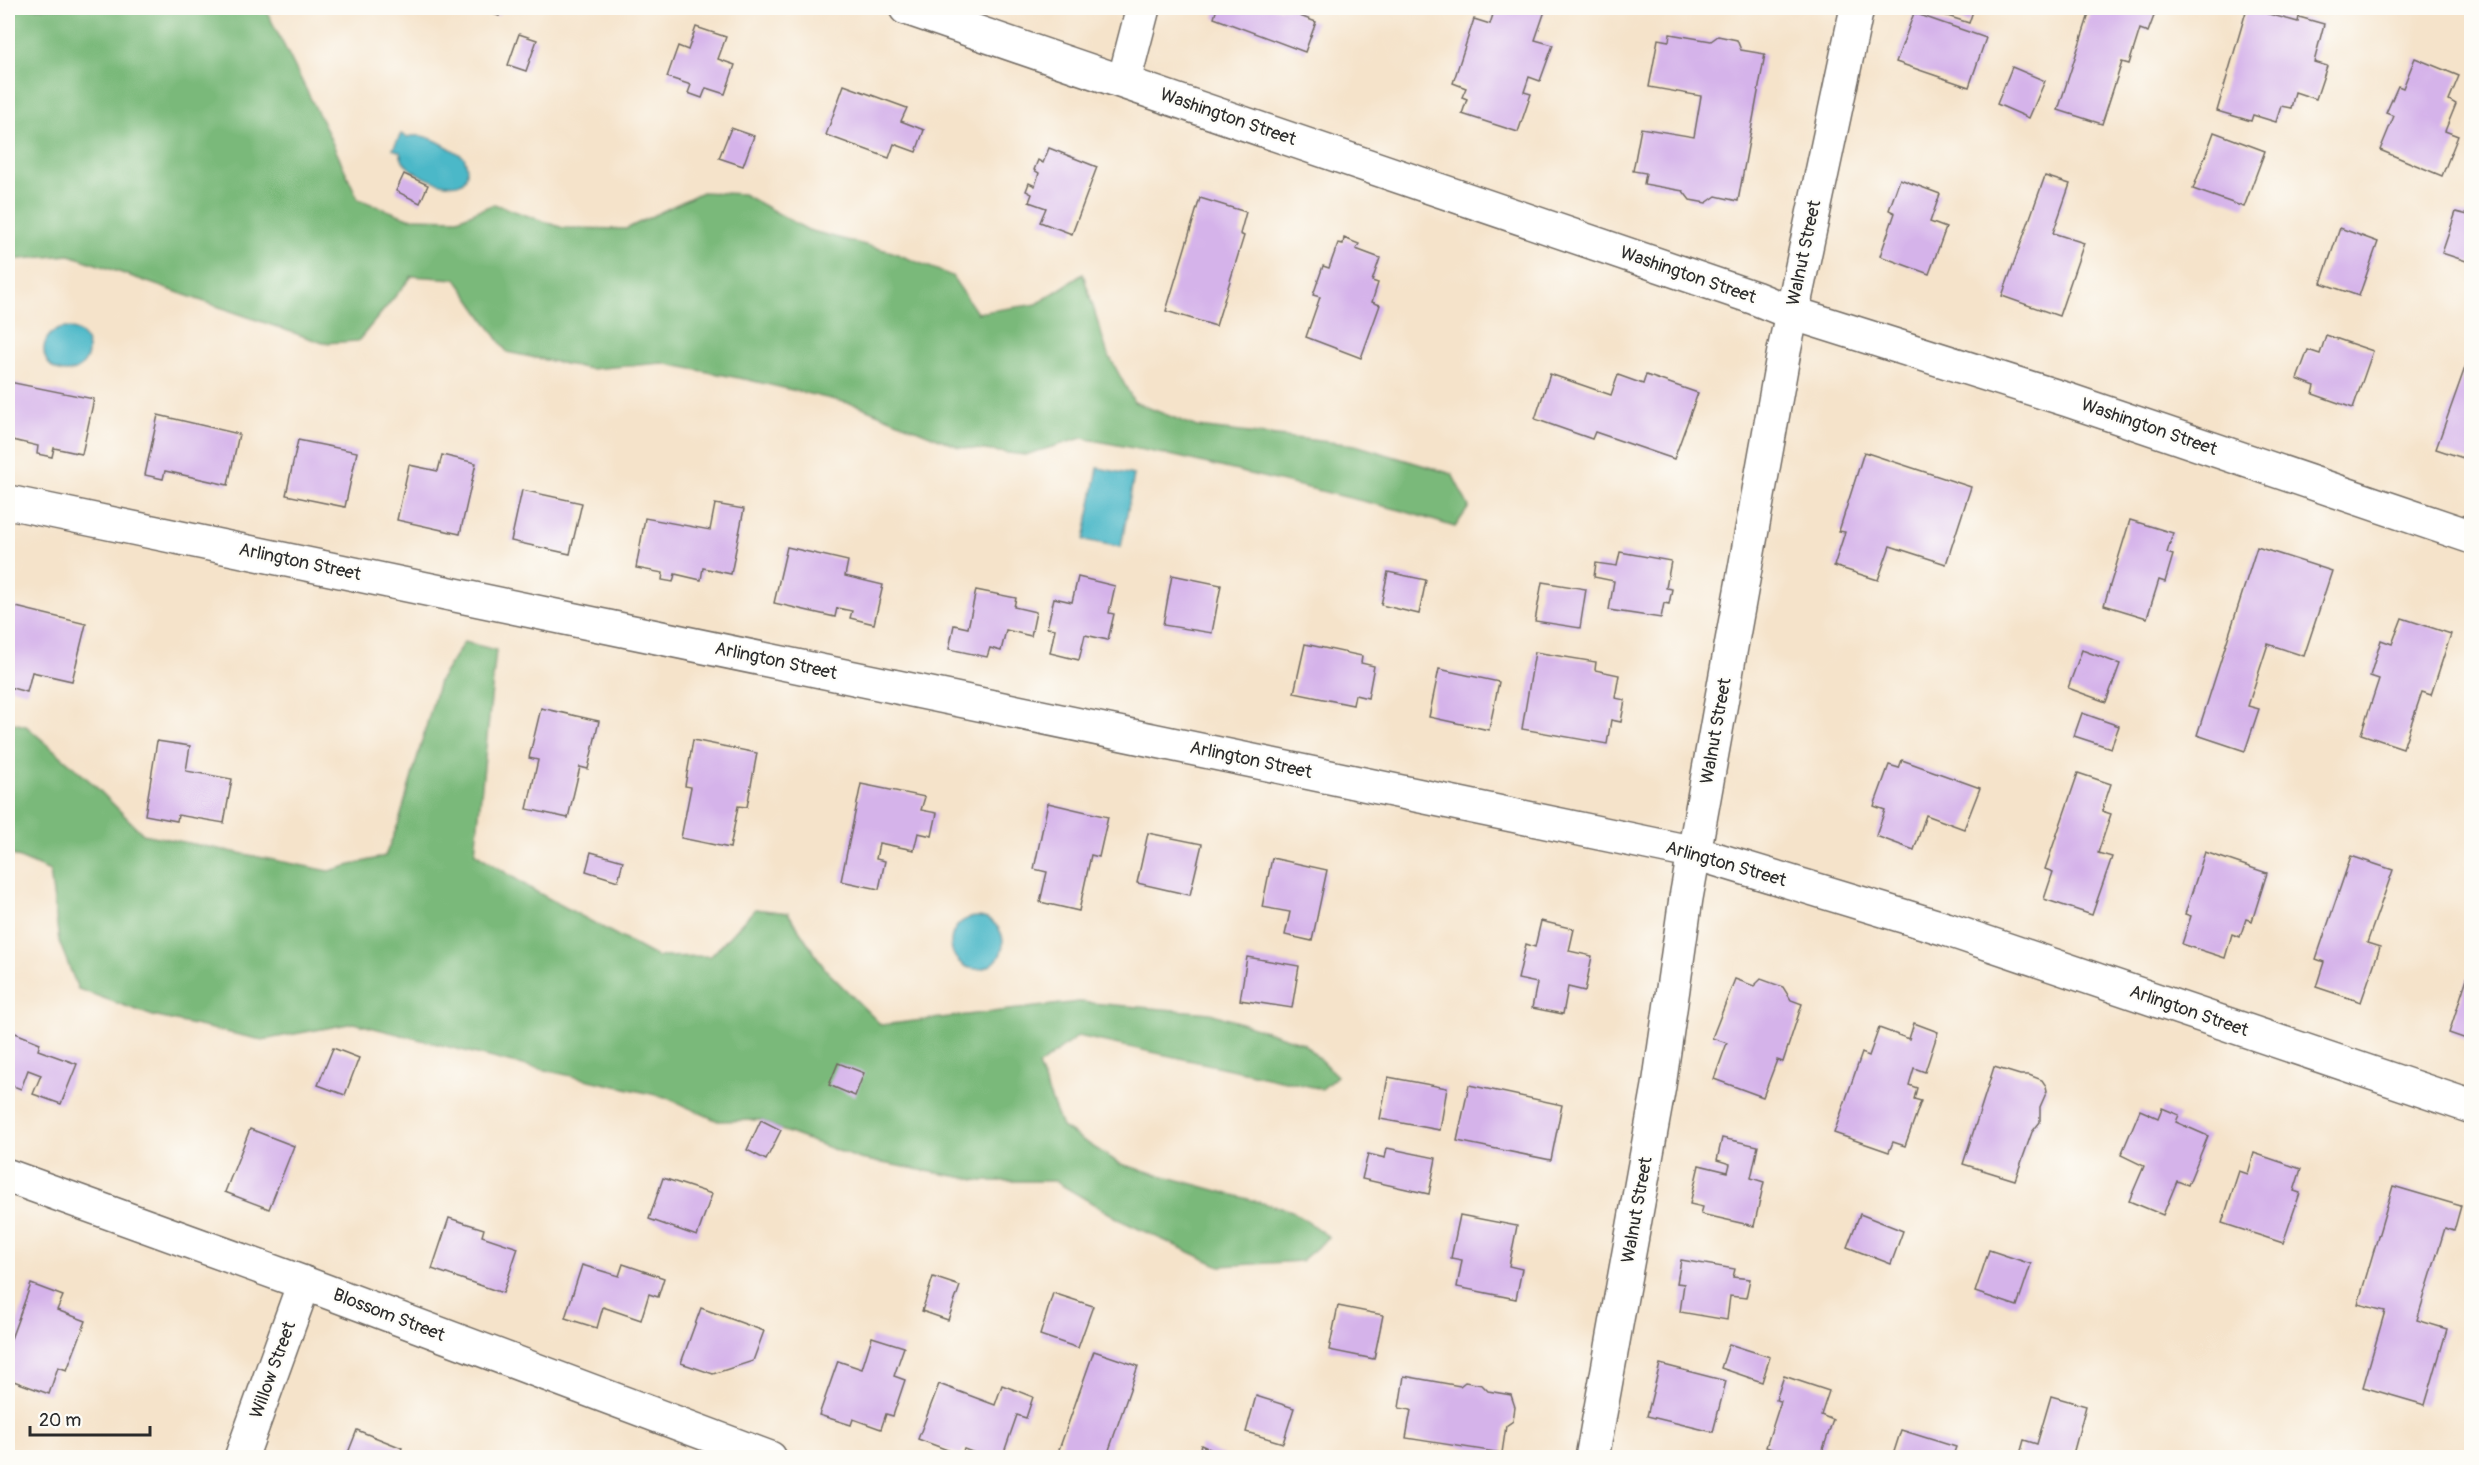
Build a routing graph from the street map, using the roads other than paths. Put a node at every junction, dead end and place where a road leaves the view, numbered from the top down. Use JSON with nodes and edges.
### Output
{"nodes":[{"id":1,"x":906,"y":8,"type":"edge"},
{"id":2,"x":1143,"y":8,"type":"edge"},
{"id":3,"x":1857,"y":8,"type":"edge"},
{"id":4,"x":1124,"y":81,"type":"junction"},
{"id":5,"x":1792,"y":313,"type":"junction"},
{"id":6,"x":8,"y":502,"type":"edge"},
{"id":7,"x":2472,"y":537,"type":"edge"},
{"id":8,"x":1695,"y":853,"type":"junction"},
{"id":9,"x":2472,"y":1107,"type":"edge"},
{"id":10,"x":8,"y":1176,"type":"edge"},
{"id":11,"x":304,"y":1283,"type":"junction"},
{"id":12,"x":241,"y":1458,"type":"edge"},
{"id":13,"x":770,"y":1458,"type":"edge"},
{"id":14,"x":1592,"y":1458,"type":"edge"}],
"edges":[{"from":1,"to":4,"type":"street","name":"Washington Street"},
{"from":2,"to":4,"type":"street"},
{"from":3,"to":5,"type":"street","name":"Walnut Street"},
{"from":4,"to":5,"type":"street","name":"Washington Street"},
{"from":5,"to":7,"type":"street","name":"Washington Street"},
{"from":5,"to":8,"type":"street","name":"Walnut Street"},
{"from":6,"to":8,"type":"street","name":"Arlington Street"},
{"from":8,"to":9,"type":"street","name":"Arlington Street"},
{"from":8,"to":14,"type":"street","name":"Walnut Street"},
{"from":10,"to":11,"type":"street","name":"Blossom Street"},
{"from":11,"to":12,"type":"street","name":"Willow Street"},
{"from":11,"to":13,"type":"street","name":"Blossom Street"}]}
